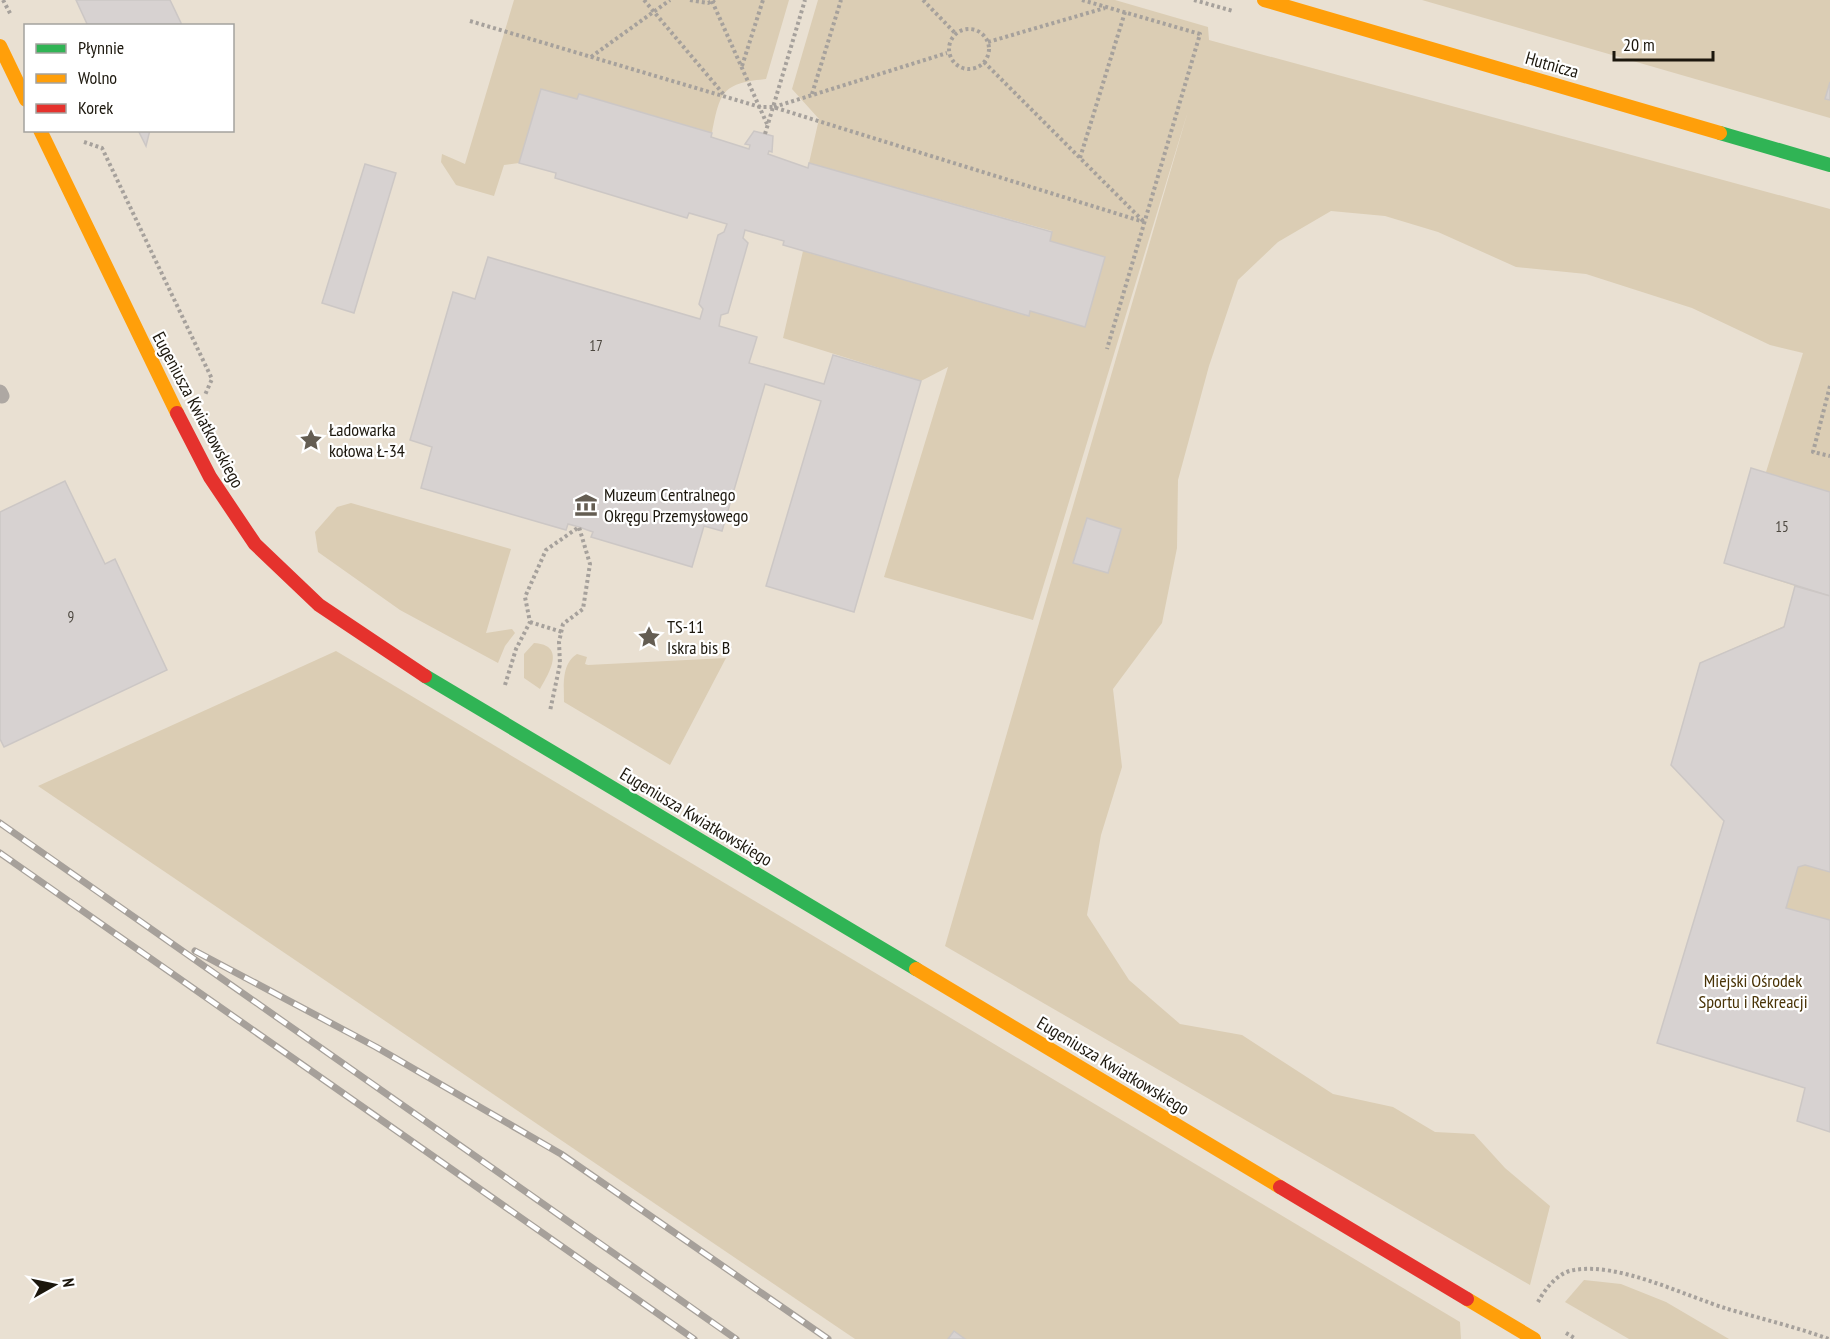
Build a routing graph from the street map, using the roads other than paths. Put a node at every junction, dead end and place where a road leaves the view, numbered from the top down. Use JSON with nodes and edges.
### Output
{"nodes":[{"id":1,"x":1264,"y":0,"type":"edge"},
{"id":2,"x":0,"y":46,"type":"edge"},
{"id":3,"x":16,"y":80,"type":"junction"},
{"id":4,"x":0,"y":88,"type":"edge"},
{"id":5,"x":24,"y":96,"type":"edge"},
{"id":6,"x":41,"y":132,"type":"edge"},
{"id":7,"x":1830,"y":165,"type":"edge"},
{"id":8,"x":1534,"y":1339,"type":"edge"}],
"edges":[{"from":1,"to":7,"type":"street","name":"Hutnicza"},
{"from":2,"to":3,"type":"street"},
{"from":3,"to":4,"type":"lane"},
{"from":3,"to":5,"type":"street"},
{"from":6,"to":8,"type":"street","name":"Eugeniusza Kwiatkowskiego"}]}
